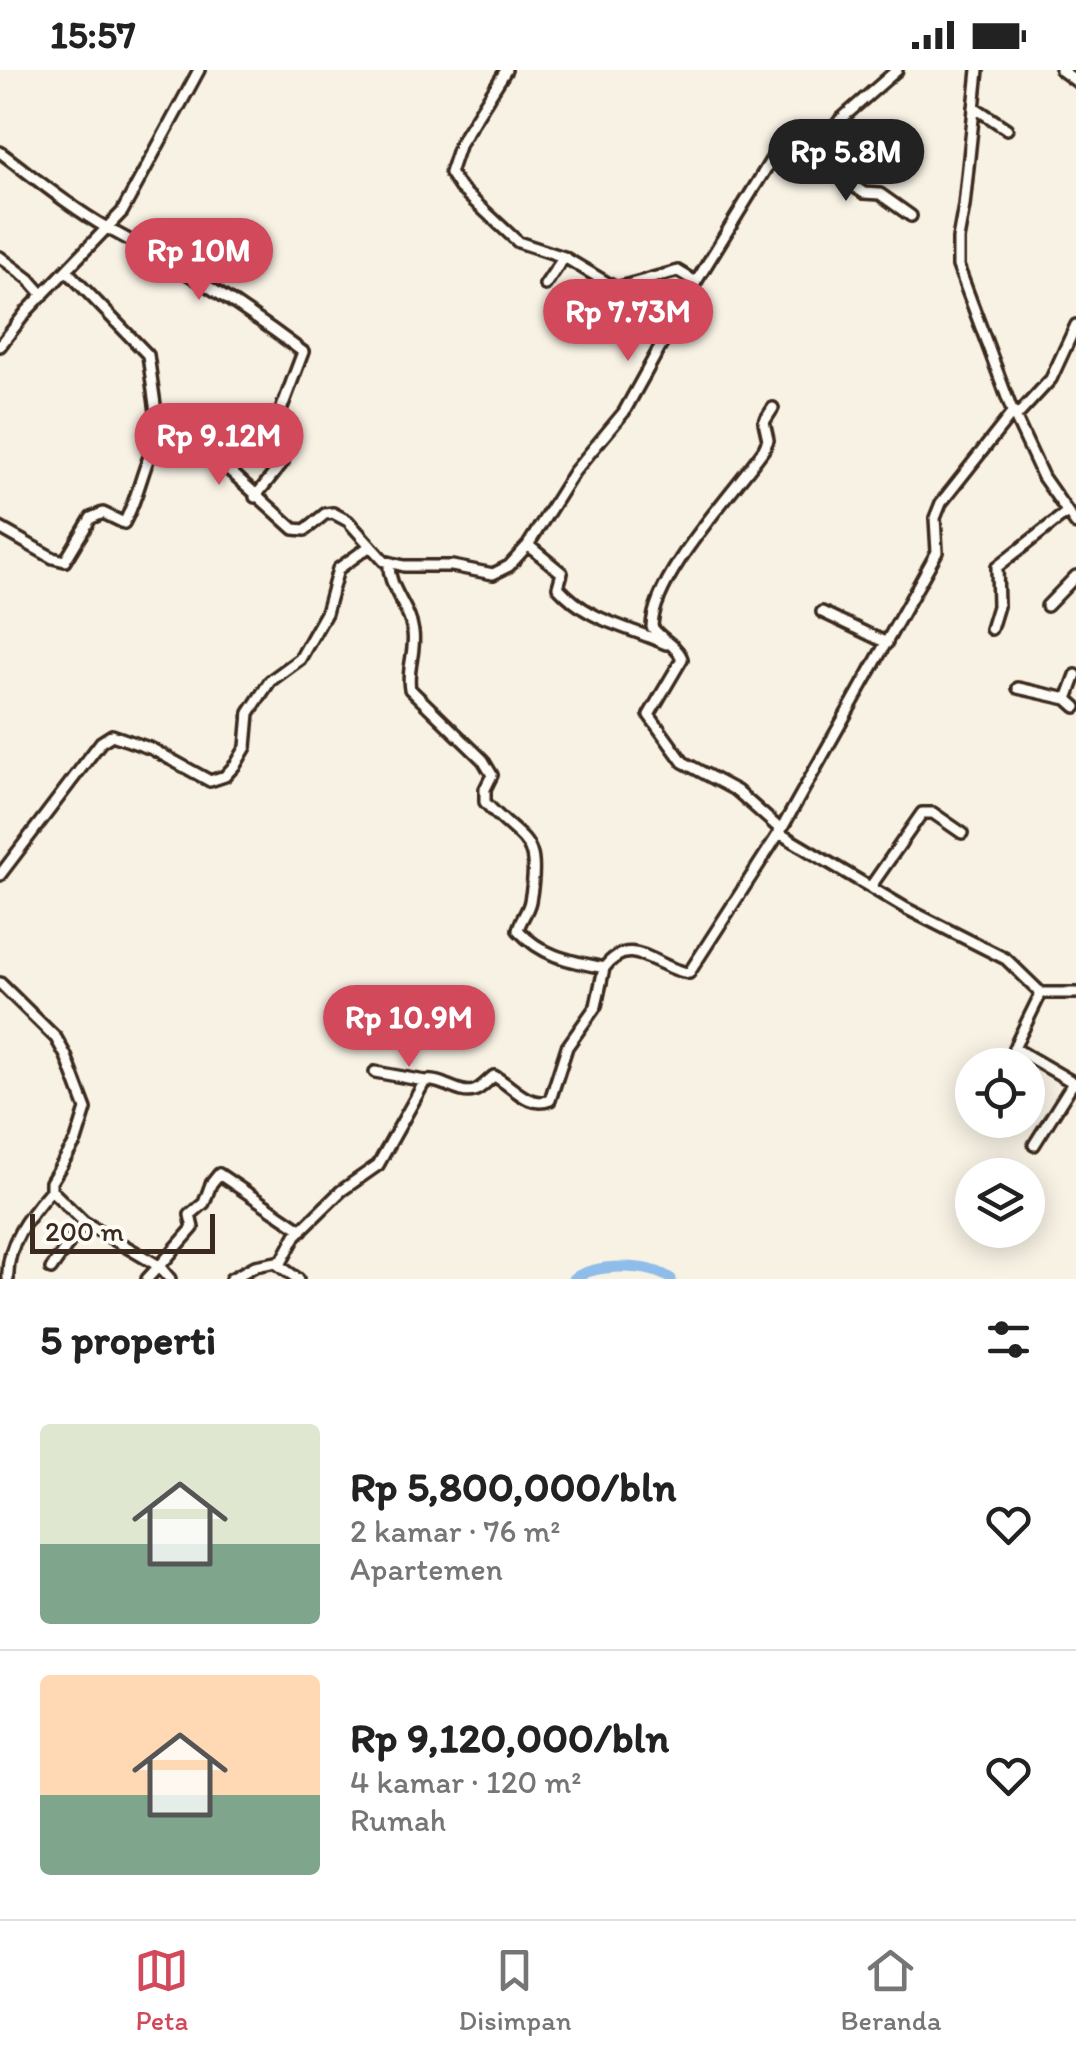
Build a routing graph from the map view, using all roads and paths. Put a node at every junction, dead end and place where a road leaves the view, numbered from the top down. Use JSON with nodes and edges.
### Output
{"nodes":[{"id":1,"x":200,"y":70,"type":"edge"},
{"id":2,"x":506,"y":70,"type":"edge"},
{"id":3,"x":897,"y":70,"type":"edge"},
{"id":4,"x":978,"y":70,"type":"edge"},
{"id":5,"x":1061,"y":70,"type":"edge"},
{"id":6,"x":1076,"y":81,"type":"edge"},
{"id":7,"x":974,"y":107,"type":"junction"},
{"id":8,"x":1007,"y":129,"type":"dead end"},
{"id":9,"x":0,"y":152,"type":"edge"},
{"id":10,"x":804,"y":154,"type":"junction"},
{"id":11,"x":911,"y":216,"type":"dead end"},
{"id":12,"x":108,"y":228,"type":"junction"},
{"id":13,"x":0,"y":257,"type":"edge"},
{"id":14,"x":564,"y":257,"type":"junction"},
{"id":15,"x":67,"y":271,"type":"junction"},
{"id":16,"x":696,"y":282,"type":"junction"},
{"id":17,"x":545,"y":285,"type":"dead end"},
{"id":18,"x":43,"y":295,"type":"junction"},
{"id":19,"x":1076,"y":325,"type":"edge"},
{"id":20,"x":0,"y":346,"type":"edge"},
{"id":21,"x":773,"y":408,"type":"dead end"},
{"id":22,"x":1014,"y":415,"type":"junction"},
{"id":23,"x":163,"y":431,"type":"junction"},
{"id":24,"x":256,"y":497,"type":"junction"},
{"id":25,"x":1067,"y":512,"type":"junction"},
{"id":26,"x":1076,"y":524,"type":"edge"},
{"id":27,"x":0,"y":528,"type":"edge"},
{"id":28,"x":528,"y":544,"type":"junction"},
{"id":29,"x":370,"y":546,"type":"junction"},
{"id":30,"x":390,"y":563,"type":"junction"},
{"id":31,"x":1076,"y":576,"type":"edge"},
{"id":32,"x":1047,"y":606,"type":"dead end"},
{"id":33,"x":822,"y":612,"type":"dead end"},
{"id":34,"x":991,"y":629,"type":"dead end"},
{"id":35,"x":887,"y":643,"type":"junction"},
{"id":36,"x":666,"y":644,"type":"junction"},
{"id":37,"x":1076,"y":676,"type":"edge"},
{"id":38,"x":1018,"y":688,"type":"dead end"},
{"id":39,"x":1072,"y":703,"type":"edge"},
{"id":40,"x":780,"y":832,"type":"junction"},
{"id":41,"x":962,"y":834,"type":"dead end"},
{"id":42,"x":0,"y":875,"type":"edge"},
{"id":43,"x":870,"y":886,"type":"junction"},
{"id":44,"x":604,"y":968,"type":"junction"},
{"id":45,"x":0,"y":982,"type":"edge"},
{"id":46,"x":1040,"y":993,"type":"junction"},
{"id":47,"x":1076,"y":993,"type":"edge"},
{"id":48,"x":375,"y":1072,"type":"dead end"},
{"id":49,"x":425,"y":1081,"type":"junction"},
{"id":50,"x":1074,"y":1084,"type":"edge"},
{"id":51,"x":1034,"y":1145,"type":"dead end"},
{"id":52,"x":51,"y":1190,"type":"junction"},
{"id":53,"x":84,"y":1222,"type":"junction"},
{"id":54,"x":302,"y":1230,"type":"junction"},
{"id":55,"x":276,"y":1264,"type":"junction"},
{"id":56,"x":159,"y":1267,"type":"junction"},
{"id":57,"x":51,"y":1269,"type":"dead end"},
{"id":58,"x":8,"y":1279,"type":"edge"},
{"id":59,"x":147,"y":1279,"type":"edge"},
{"id":60,"x":170,"y":1279,"type":"edge"},
{"id":61,"x":231,"y":1279,"type":"edge"},
{"id":62,"x":298,"y":1279,"type":"edge"}],
"edges":[{"from":1,"to":12,"type":"street"},
{"from":2,"to":14,"type":"street"},
{"from":3,"to":10,"type":"street"},
{"from":4,"to":7,"type":"street"},
{"from":5,"to":6,"type":"street"},
{"from":7,"to":8,"type":"street"},
{"from":7,"to":22,"type":"street"},
{"from":9,"to":12,"type":"street"},
{"from":10,"to":11,"type":"street"},
{"from":10,"to":16,"type":"street"},
{"from":12,"to":15,"type":"street"},
{"from":12,"to":24,"type":"street"},
{"from":13,"to":18,"type":"street"},
{"from":14,"to":16,"type":"street"},
{"from":14,"to":17,"type":"street"},
{"from":15,"to":18,"type":"street"},
{"from":15,"to":23,"type":"street"},
{"from":16,"to":28,"type":"street"},
{"from":18,"to":20,"type":"street"},
{"from":19,"to":22,"type":"street"},
{"from":21,"to":36,"type":"street"},
{"from":22,"to":25,"type":"street"},
{"from":22,"to":35,"type":"street"},
{"from":23,"to":24,"type":"street"},
{"from":23,"to":27,"type":"street"},
{"from":24,"to":29,"type":"street"},
{"from":25,"to":26,"type":"street"},
{"from":25,"to":34,"type":"street"},
{"from":28,"to":30,"type":"street"},
{"from":28,"to":36,"type":"street"},
{"from":29,"to":30,"type":"street"},
{"from":29,"to":42,"type":"street"},
{"from":30,"to":44,"type":"street"},
{"from":31,"to":32,"type":"street"},
{"from":33,"to":35,"type":"street"},
{"from":35,"to":40,"type":"street"},
{"from":36,"to":40,"type":"street"},
{"from":37,"to":39,"type":"street"},
{"from":38,"to":39,"type":"street"},
{"from":40,"to":43,"type":"street"},
{"from":40,"to":44,"type":"street"},
{"from":41,"to":43,"type":"street"},
{"from":43,"to":46,"type":"street"},
{"from":44,"to":49,"type":"street"},
{"from":45,"to":52,"type":"street"},
{"from":46,"to":47,"type":"street"},
{"from":46,"to":50,"type":"street"},
{"from":48,"to":49,"type":"street"},
{"from":49,"to":54,"type":"street"},
{"from":50,"to":51,"type":"street"},
{"from":52,"to":53,"type":"street"},
{"from":52,"to":58,"type":"street"},
{"from":53,"to":56,"type":"street"},
{"from":53,"to":57,"type":"street"},
{"from":54,"to":55,"type":"street"},
{"from":54,"to":56,"type":"street"},
{"from":55,"to":61,"type":"street"},
{"from":55,"to":62,"type":"street"},
{"from":56,"to":59,"type":"street"},
{"from":56,"to":60,"type":"street"}]}
